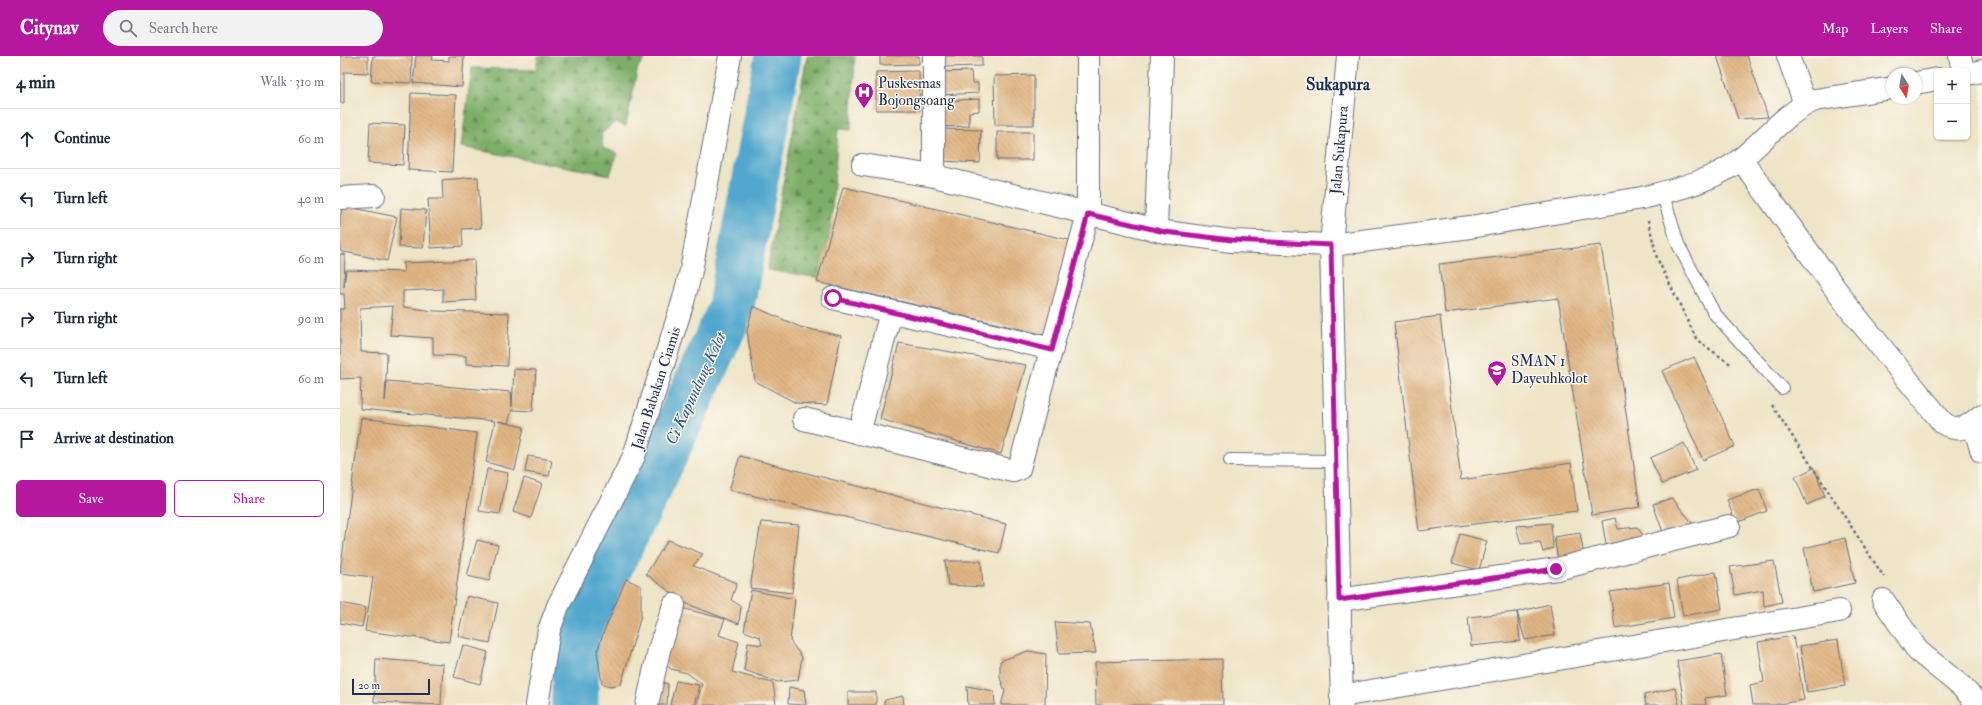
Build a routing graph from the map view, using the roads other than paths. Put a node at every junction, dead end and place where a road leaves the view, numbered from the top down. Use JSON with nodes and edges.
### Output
{"nodes":[{"id":1,"x":730,"y":56,"type":"edge"},
{"id":2,"x":934,"y":56,"type":"edge"},
{"id":3,"x":1088,"y":56,"type":"edge"},
{"id":4,"x":1162,"y":56,"type":"edge"},
{"id":5,"x":1348,"y":56,"type":"edge"},
{"id":6,"x":1788,"y":56,"type":"edge"},
{"id":7,"x":1960,"y":56,"type":"edge"},
{"id":8,"x":1962,"y":68,"type":"edge"},
{"id":9,"x":1982,"y":71,"type":"edge"},
{"id":10,"x":1970,"y":73,"type":"edge"},
{"id":11,"x":1934,"y":80,"type":"edge"},
{"id":12,"x":1922,"y":82,"type":"edge"},
{"id":13,"x":1886,"y":89,"type":"edge"},
{"id":14,"x":1805,"y":104,"type":"junction"},
{"id":15,"x":1741,"y":159,"type":"junction"},
{"id":16,"x":863,"y":165,"type":"dead end"},
{"id":17,"x":934,"y":176,"type":"junction"},
{"id":18,"x":1660,"y":192,"type":"junction"},
{"id":19,"x":374,"y":196,"type":"dead end"},
{"id":20,"x":340,"y":198,"type":"edge"},
{"id":21,"x":1088,"y":214,"type":"junction"},
{"id":22,"x":1156,"y":230,"type":"junction"},
{"id":23,"x":1331,"y":245,"type":"junction"},
{"id":24,"x":833,"y":298,"type":"dead end"},
{"id":25,"x":891,"y":312,"type":"junction"},
{"id":26,"x":1052,"y":350,"type":"junction"},
{"id":27,"x":1782,"y":388,"type":"dead end"},
{"id":28,"x":804,"y":419,"type":"dead end"},
{"id":29,"x":1978,"y":419,"type":"edge"},
{"id":30,"x":859,"y":433,"type":"junction"},
{"id":31,"x":1982,"y":452,"type":"edge"},
{"id":32,"x":1230,"y":460,"type":"dead end"},
{"id":33,"x":1336,"y":461,"type":"junction"},
{"id":34,"x":1729,"y":526,"type":"dead end"},
{"id":35,"x":1339,"y":600,"type":"junction"},
{"id":36,"x":1883,"y":600,"type":"dead end"},
{"id":37,"x":674,"y":605,"type":"dead end"},
{"id":38,"x":1839,"y":610,"type":"dead end"},
{"id":39,"x":1341,"y":700,"type":"edge"},
{"id":40,"x":537,"y":705,"type":"edge"},
{"id":41,"x":646,"y":705,"type":"edge"},
{"id":42,"x":1979,"y":705,"type":"edge"}],
"edges":[{"from":1,"to":40,"type":"street","name":"Jalan Babakan Ciamis"},
{"from":2,"to":17,"type":"street"},
{"from":3,"to":21,"type":"street"},
{"from":4,"to":22,"type":"street"},
{"from":5,"to":23,"type":"street","name":"Jalan Sukapura"},
{"from":6,"to":14,"type":"street"},
{"from":7,"to":8,"type":"street"},
{"from":9,"to":10,"type":"street"},
{"from":11,"to":12,"type":"street"},
{"from":13,"to":14,"type":"street"},
{"from":14,"to":15,"type":"street"},
{"from":15,"to":18,"type":"street"},
{"from":15,"to":29,"type":"street"},
{"from":16,"to":17,"type":"street"},
{"from":17,"to":21,"type":"street"},
{"from":18,"to":23,"type":"street"},
{"from":18,"to":27,"type":"lane"},
{"from":19,"to":20,"type":"street"},
{"from":21,"to":22,"type":"street"},
{"from":21,"to":26,"type":"street"},
{"from":22,"to":23,"type":"street"},
{"from":23,"to":33,"type":"street","name":"Jalan Sukapura"},
{"from":24,"to":25,"type":"street"},
{"from":25,"to":26,"type":"street"},
{"from":25,"to":30,"type":"street"},
{"from":26,"to":30,"type":"street"},
{"from":28,"to":30,"type":"street"},
{"from":29,"to":31,"type":"street"},
{"from":32,"to":33,"type":"lane"},
{"from":33,"to":35,"type":"street","name":"Jalan Sukapura"},
{"from":34,"to":35,"type":"street"},
{"from":35,"to":39,"type":"street","name":"Jalan Sukapura"},
{"from":36,"to":42,"type":"street"},
{"from":37,"to":41,"type":"street"},
{"from":38,"to":39,"type":"street"}]}
